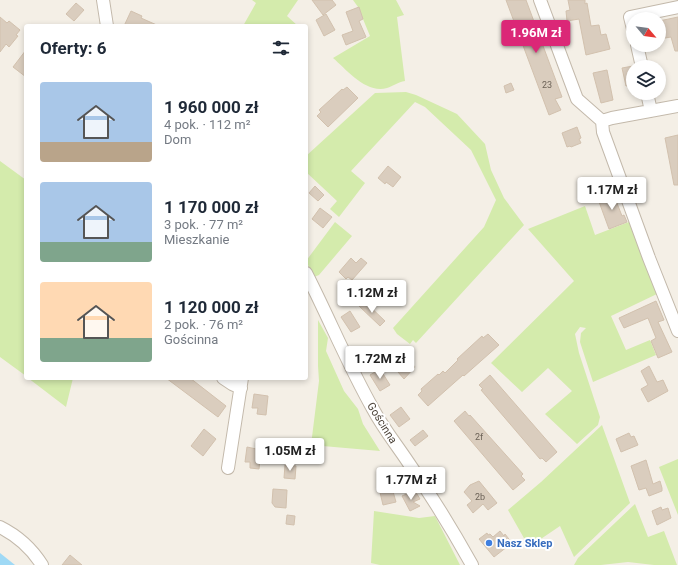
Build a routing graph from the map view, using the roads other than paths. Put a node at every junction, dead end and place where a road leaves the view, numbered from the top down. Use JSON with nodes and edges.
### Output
{"nodes":[{"id":1,"x":103,"y":0,"type":"edge"},
{"id":2,"x":540,"y":0,"type":"edge"},
{"id":3,"x":678,"y":7,"type":"edge"},
{"id":4,"x":654,"y":12,"type":"edge"},
{"id":5,"x":107,"y":24,"type":"edge"},
{"id":6,"x":649,"y":100,"type":"edge"},
{"id":7,"x":678,"y":106,"type":"edge"},
{"id":8,"x":651,"y":111,"type":"junction"},
{"id":9,"x":602,"y":121,"type":"junction"},
{"id":10,"x":308,"y":277,"type":"edge"},
{"id":11,"x":678,"y":331,"type":"edge"},
{"id":12,"x":226,"y":380,"type":"edge"},
{"id":13,"x":241,"y":383,"type":"edge"},
{"id":14,"x":228,"y":468,"type":"dead end"},
{"id":15,"x":0,"y":527,"type":"edge"},
{"id":16,"x":42,"y":565,"type":"edge"},
{"id":17,"x":472,"y":565,"type":"edge"}],
"edges":[{"from":1,"to":5,"type":"street"},
{"from":2,"to":9,"type":"street"},
{"from":3,"to":4,"type":"street"},
{"from":6,"to":8,"type":"street"},
{"from":7,"to":8,"type":"street"},
{"from":8,"to":9,"type":"street"},
{"from":9,"to":11,"type":"street"},
{"from":10,"to":17,"type":"street","name":"Gościnna"},
{"from":12,"to":13,"type":"street"},
{"from":13,"to":14,"type":"street"},
{"from":15,"to":16,"type":"street"}]}
